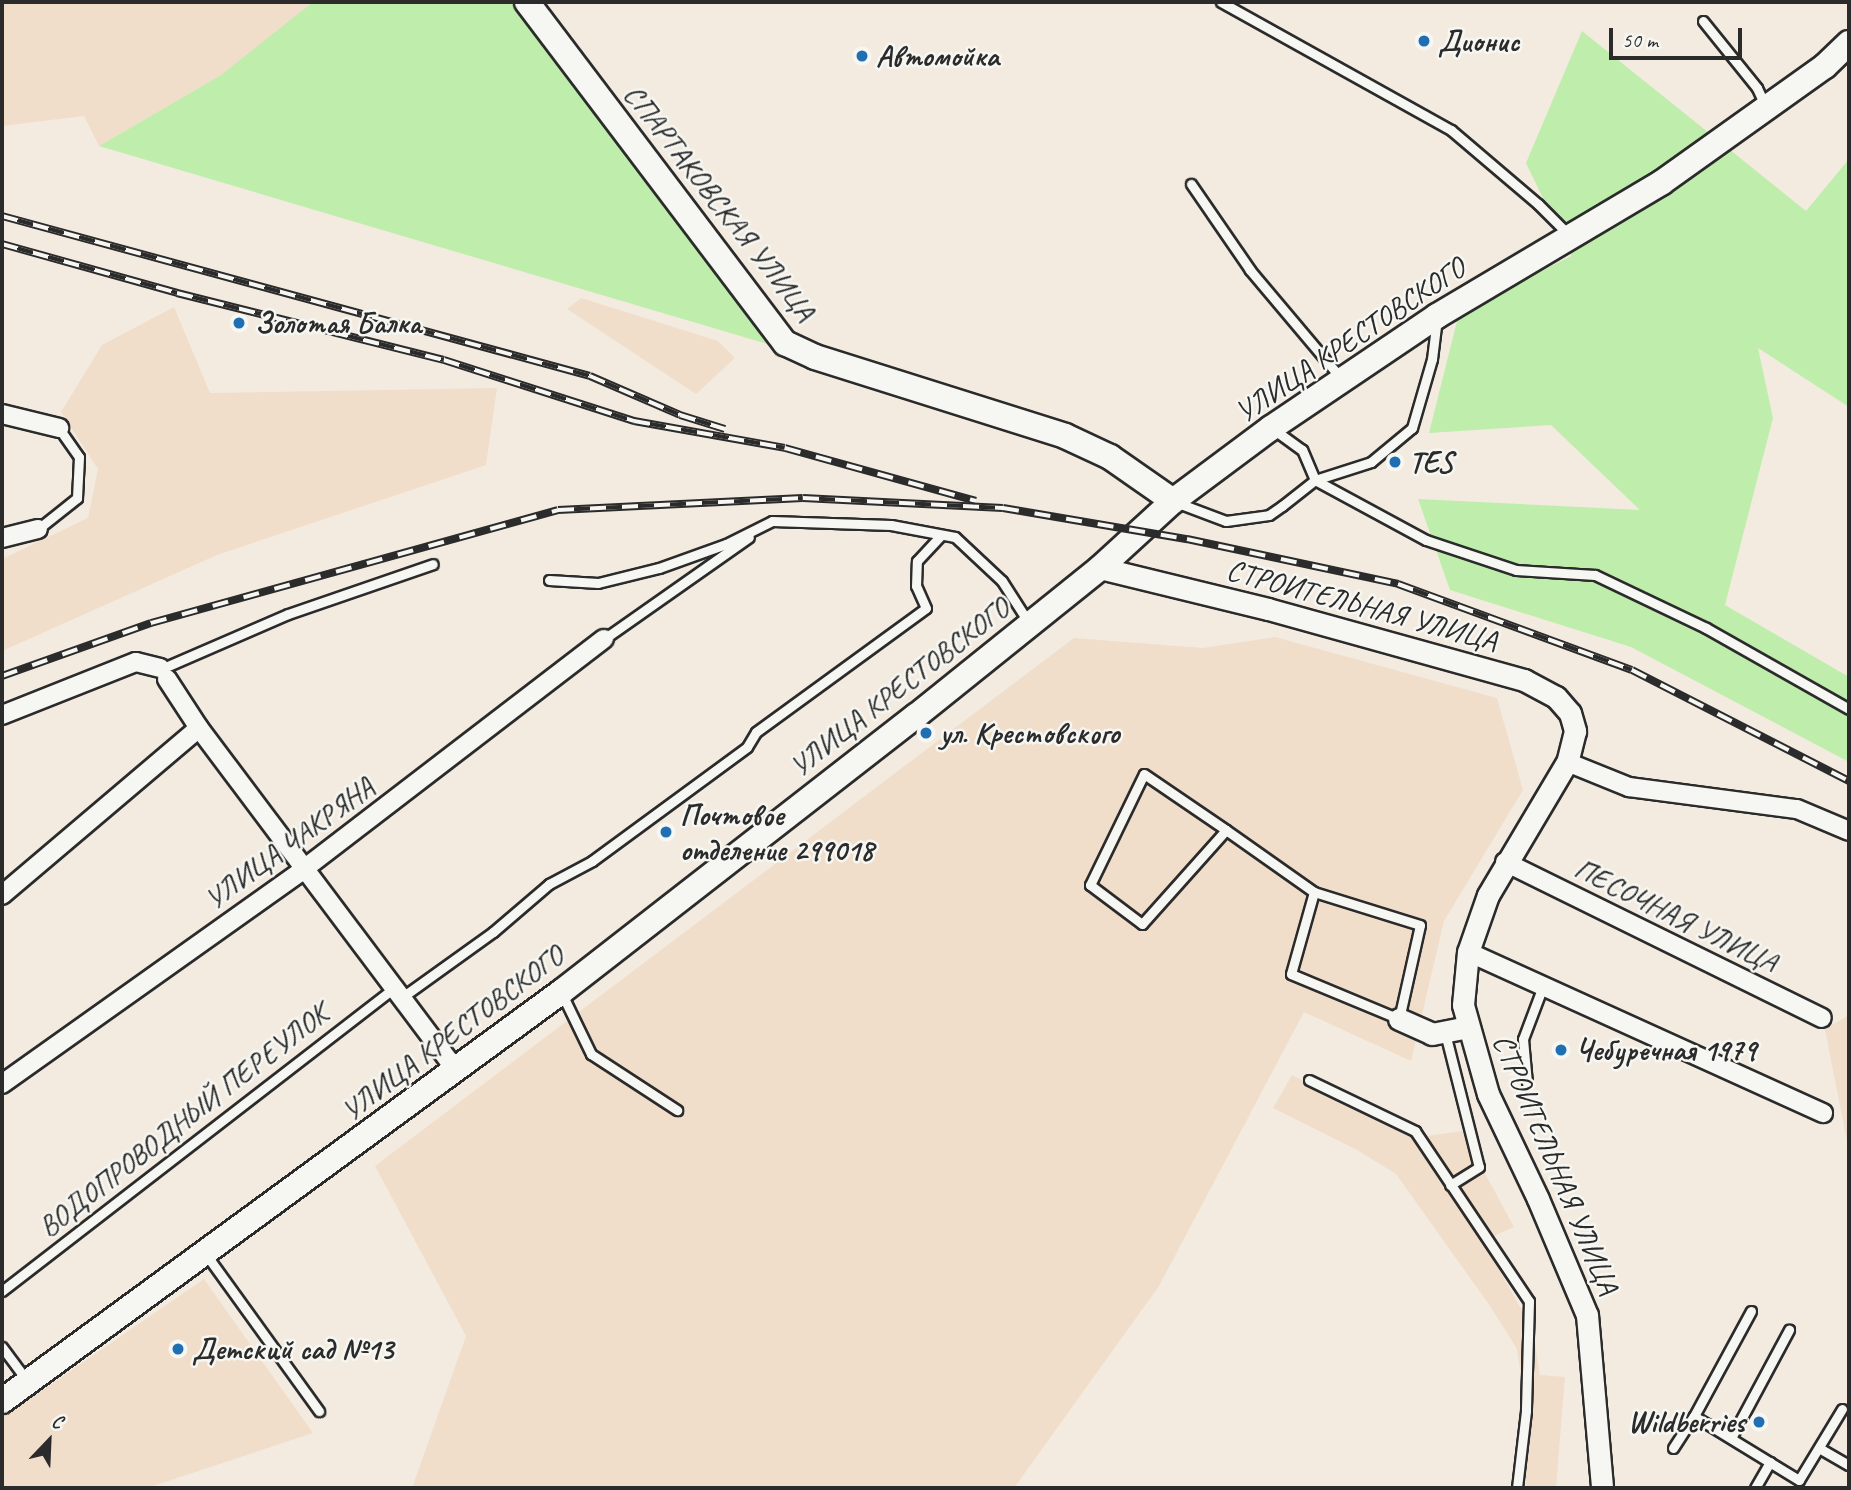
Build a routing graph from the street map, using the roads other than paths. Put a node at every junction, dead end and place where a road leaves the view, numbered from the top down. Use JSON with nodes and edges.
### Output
{"nodes":[{"id":1,"x":527,"y":2,"type":"edge"},
{"id":2,"x":1221,"y":2,"type":"edge"},
{"id":3,"x":1703,"y":21,"type":"dead end"},
{"id":4,"x":1849,"y":43,"type":"edge"},
{"id":5,"x":1766,"y":108,"type":"junction"},
{"id":6,"x":1191,"y":184,"type":"dead end"},
{"id":7,"x":1570,"y":237,"type":"junction"},
{"id":8,"x":1437,"y":316,"type":"junction"},
{"id":9,"x":1341,"y":378,"type":"junction"},
{"id":10,"x":2,"y":414,"type":"edge"},
{"id":11,"x":59,"y":428,"type":"joint"},
{"id":12,"x":1270,"y":428,"type":"junction"},
{"id":13,"x":1315,"y":480,"type":"junction"},
{"id":14,"x":1173,"y":501,"type":"junction"},
{"id":15,"x":772,"y":521,"type":"junction"},
{"id":16,"x":38,"y":528,"type":"joint"},
{"id":17,"x":942,"y":535,"type":"junction"},
{"id":18,"x":2,"y":538,"type":"edge"},
{"id":19,"x":433,"y":564,"type":"dead end"},
{"id":20,"x":1100,"y":568,"type":"junction"},
{"id":21,"x":549,"y":580,"type":"dead end"},
{"id":22,"x":1030,"y":624,"type":"junction"},
{"id":23,"x":604,"y":639,"type":"joint"},
{"id":24,"x":164,"y":674,"type":"junction"},
{"id":25,"x":1849,"y":709,"type":"edge"},
{"id":26,"x":2,"y":715,"type":"edge"},
{"id":27,"x":199,"y":728,"type":"junction"},
{"id":28,"x":1567,"y":762,"type":"junction"},
{"id":29,"x":1226,"y":830,"type":"junction"},
{"id":30,"x":1849,"y":831,"type":"edge"},
{"id":31,"x":1505,"y":862,"type":"junction"},
{"id":32,"x":304,"y":869,"type":"junction"},
{"id":33,"x":1314,"y":892,"type":"junction"},
{"id":34,"x":2,"y":895,"type":"edge"},
{"id":35,"x":1468,"y":952,"type":"junction"},
{"id":36,"x":1543,"y":986,"type":"junction"},
{"id":37,"x":561,"y":992,"type":"junction"},
{"id":38,"x":398,"y":993,"type":"junction"},
{"id":39,"x":1822,"y":1018,"type":"dead end"},
{"id":40,"x":1399,"y":1019,"type":"junction"},
{"id":41,"x":1467,"y":1027,"type":"junction"},
{"id":42,"x":1444,"y":1031,"type":"junction"},
{"id":43,"x":456,"y":1070,"type":"junction"},
{"id":44,"x":1310,"y":1080,"type":"dead end"},
{"id":45,"x":1527,"y":1083,"type":"dead end"},
{"id":46,"x":2,"y":1084,"type":"edge"},
{"id":47,"x":677,"y":1110,"type":"dead end"},
{"id":48,"x":1823,"y":1113,"type":"dead end"},
{"id":49,"x":1450,"y":1185,"type":"junction"},
{"id":50,"x":205,"y":1253,"type":"junction"},
{"id":51,"x":2,"y":1291,"type":"edge"},
{"id":52,"x":1751,"y":1311,"type":"dead end"},
{"id":53,"x":1789,"y":1330,"type":"dead end"},
{"id":54,"x":2,"y":1347,"type":"edge"},
{"id":55,"x":28,"y":1382,"type":"junction"},
{"id":56,"x":2,"y":1401,"type":"edge"},
{"id":57,"x":1842,"y":1409,"type":"dead end"},
{"id":58,"x":318,"y":1411,"type":"dead end"},
{"id":59,"x":1694,"y":1416,"type":"junction"},
{"id":60,"x":1731,"y":1438,"type":"junction"},
{"id":61,"x":1673,"y":1448,"type":"dead end"},
{"id":62,"x":1819,"y":1448,"type":"junction"},
{"id":63,"x":1770,"y":1462,"type":"junction"},
{"id":64,"x":1849,"y":1465,"type":"edge"},
{"id":65,"x":1517,"y":1488,"type":"edge"},
{"id":66,"x":1602,"y":1488,"type":"edge"},
{"id":67,"x":1755,"y":1488,"type":"edge"}],
"edges":[{"from":1,"to":14,"type":"main road","name":"СПАРТАКОВСКАЯ УЛИЦА"},
{"from":2,"to":7,"type":"lane"},
{"from":3,"to":5,"type":"lane"},
{"from":4,"to":5,"type":"main road","name":"УЛИЦА КРЕСТОВСКОГО"},
{"from":5,"to":7,"type":"main road","name":"УЛИЦА КРЕСТОВСКОГО"},
{"from":6,"to":9,"type":"lane"},
{"from":7,"to":8,"type":"main road","name":"УЛИЦА КРЕСТОВСКОГО"},
{"from":8,"to":9,"type":"main road","name":"УЛИЦА КРЕСТОВСКОГО"},
{"from":8,"to":13,"type":"lane"},
{"from":9,"to":12,"type":"main road","name":"УЛИЦА КРЕСТОВСКОГО"},
{"from":10,"to":11,"type":"street"},
{"from":11,"to":16,"type":"lane"},
{"from":12,"to":13,"type":"lane"},
{"from":12,"to":14,"type":"main road","name":"УЛИЦА КРЕСТОВСКОГО"},
{"from":13,"to":14,"type":"lane"},
{"from":13,"to":25,"type":"lane"},
{"from":14,"to":20,"type":"main road","name":"УЛИЦА КРЕСТОВСКОГО"},
{"from":15,"to":17,"type":"lane"},
{"from":15,"to":21,"type":"lane"},
{"from":15,"to":23,"type":"lane"},
{"from":16,"to":18,"type":"street"},
{"from":17,"to":22,"type":"lane"},
{"from":17,"to":38,"type":"lane","name":"ВОДОПРОВОДНЫЙ ПЕРЕУЛОК"},
{"from":19,"to":24,"type":"lane"},
{"from":20,"to":22,"type":"main road","name":"УЛИЦА КРЕСТОВСКОГО"},
{"from":20,"to":28,"type":"street","name":"СТРОИТЕЛЬНАЯ УЛИЦА"},
{"from":22,"to":37,"type":"main road","name":"УЛИЦА КРЕСТОВСКОГО"},
{"from":23,"to":32,"type":"street","name":"УЛИЦА ЧАКРЯНА"},
{"from":24,"to":26,"type":"street"},
{"from":24,"to":27,"type":"street"},
{"from":27,"to":32,"type":"street"},
{"from":27,"to":34,"type":"street"},
{"from":28,"to":30,"type":"street"},
{"from":28,"to":31,"type":"street","name":"СТРОИТЕЛЬНАЯ УЛИЦА"},
{"from":29,"to":29,"type":"lane"},
{"from":29,"to":33,"type":"lane"},
{"from":31,"to":35,"type":"street","name":"СТРОИТЕЛЬНАЯ УЛИЦА"},
{"from":31,"to":39,"type":"street","name":"ПЕСОЧНАЯ УЛИЦА"},
{"from":32,"to":38,"type":"street"},
{"from":32,"to":46,"type":"street","name":"УЛИЦА ЧАКРЯНА"},
{"from":33,"to":40,"type":"lane"},
{"from":33,"to":40,"type":"lane"},
{"from":35,"to":36,"type":"street"},
{"from":35,"to":41,"type":"street","name":"СТРОИТЕЛЬНАЯ УЛИЦА"},
{"from":36,"to":45,"type":"lane"},
{"from":36,"to":48,"type":"street"},
{"from":37,"to":43,"type":"main road","name":"УЛИЦА КРЕСТОВСКОГО"},
{"from":37,"to":47,"type":"lane"},
{"from":38,"to":43,"type":"street"},
{"from":38,"to":51,"type":"lane","name":"ВОДОПРОВОДНЫЙ ПЕРЕУЛОК"},
{"from":40,"to":42,"type":"street"},
{"from":41,"to":42,"type":"street"},
{"from":41,"to":66,"type":"street","name":"СТРОИТЕЛЬНАЯ УЛИЦА"},
{"from":42,"to":49,"type":"lane"},
{"from":43,"to":50,"type":"main road","name":"УЛИЦА КРЕСТОВСКОГО"},
{"from":44,"to":49,"type":"lane"},
{"from":49,"to":65,"type":"lane"},
{"from":50,"to":55,"type":"main road","name":"УЛИЦА КРЕСТОВСКОГО"},
{"from":50,"to":58,"type":"lane"},
{"from":52,"to":59,"type":"lane"},
{"from":53,"to":60,"type":"lane"},
{"from":54,"to":55,"type":"lane"},
{"from":55,"to":56,"type":"main road","name":"УЛИЦА КРЕСТОВСКОГО"},
{"from":57,"to":62,"type":"lane"},
{"from":59,"to":60,"type":"lane"},
{"from":59,"to":61,"type":"lane"},
{"from":60,"to":63,"type":"lane"},
{"from":62,"to":63,"type":"lane"},
{"from":62,"to":64,"type":"lane"},
{"from":63,"to":67,"type":"lane"}]}
